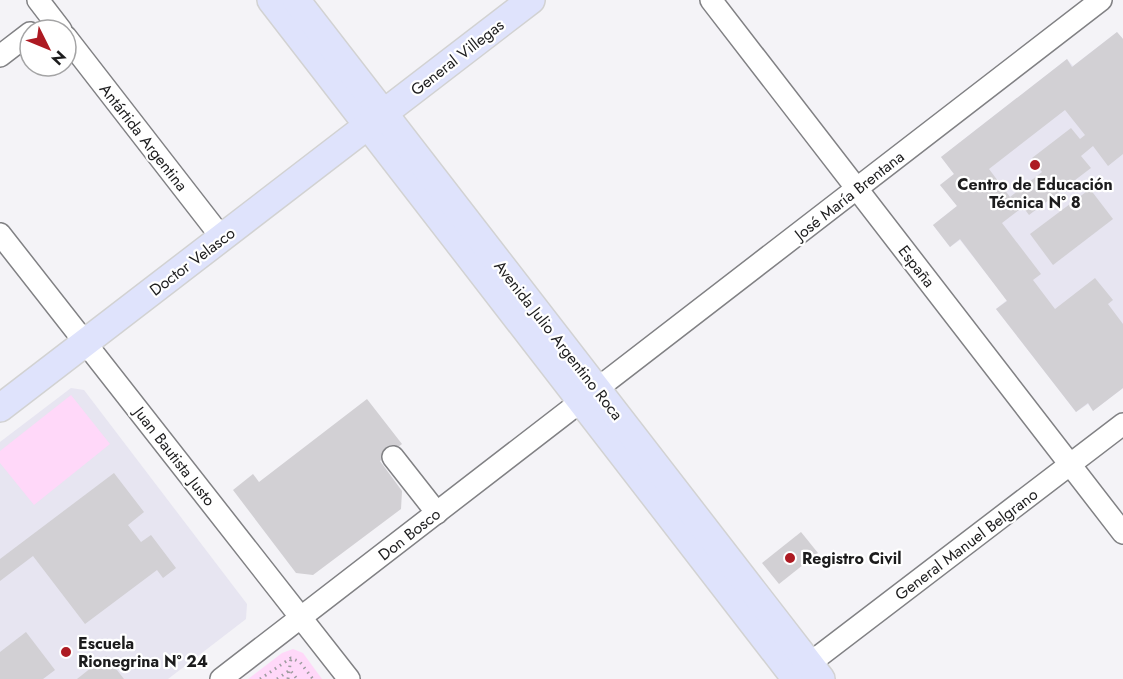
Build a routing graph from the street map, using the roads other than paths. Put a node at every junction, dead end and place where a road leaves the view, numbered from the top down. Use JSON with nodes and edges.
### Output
{"nodes":[{"id":1,"x":38,"y":0,"type":"edge"},
{"id":2,"x":271,"y":0,"type":"edge"},
{"id":3,"x":296,"y":0,"type":"edge"},
{"id":4,"x":531,"y":0,"type":"edge"},
{"id":5,"x":711,"y":0,"type":"edge"},
{"id":6,"x":1101,"y":0,"type":"edge"},
{"id":7,"x":46,"y":18,"type":"edge"},
{"id":8,"x":18,"y":42,"type":"edge"},
{"id":9,"x":78,"y":52,"type":"edge"},
{"id":10,"x":0,"y":56,"type":"edge"},
{"id":11,"x":376,"y":120,"type":"junction"},
{"id":12,"x":857,"y":189,"type":"junction"},
{"id":13,"x":0,"y":234,"type":"edge"},
{"id":14,"x":222,"y":238,"type":"junction"},
{"id":15,"x":86,"y":342,"type":"junction"},
{"id":16,"x":589,"y":396,"type":"junction"},
{"id":17,"x":0,"y":408,"type":"edge"},
{"id":18,"x":1123,"y":424,"type":"edge"},
{"id":19,"x":393,"y":457,"type":"dead end"},
{"id":20,"x":1070,"y":464,"type":"junction"},
{"id":21,"x":437,"y":513,"type":"junction"},
{"id":22,"x":1123,"y":533,"type":"edge"},
{"id":23,"x":301,"y":618,"type":"junction"},
{"id":24,"x":802,"y":675,"type":"edge"},
{"id":25,"x":221,"y":679,"type":"edge"},
{"id":26,"x":349,"y":679,"type":"edge"}],
"edges":[{"from":1,"to":7,"type":"street"},
{"from":2,"to":11,"type":"main road","name":"Avenida Julio Argentino Roca"},
{"from":3,"to":11,"type":"main road","name":"Avenida Julio Argentino Roca"},
{"from":4,"to":11,"type":"main road","name":"General Villegas"},
{"from":5,"to":12,"type":"street","name":"España"},
{"from":6,"to":12,"type":"street","name":"José María Brentana"},
{"from":8,"to":10,"type":"street"},
{"from":9,"to":14,"type":"street","name":"Antártida Argentina"},
{"from":11,"to":14,"type":"main road","name":"Doctor Velasco"},
{"from":11,"to":16,"type":"main road","name":"Avenida Julio Argentino Roca"},
{"from":12,"to":16,"type":"street","name":"José María Brentana"},
{"from":12,"to":20,"type":"street","name":"España"},
{"from":13,"to":15,"type":"street","name":"Juan Bautista Justo"},
{"from":14,"to":15,"type":"main road","name":"Doctor Velasco"},
{"from":15,"to":17,"type":"main road","name":"Doctor Velasco"},
{"from":15,"to":23,"type":"street","name":"Juan Bautista Justo"},
{"from":16,"to":21,"type":"street","name":"Don Bosco"},
{"from":16,"to":24,"type":"main road","name":"Avenida Julio Argentino Roca"},
{"from":18,"to":20,"type":"street","name":"General Manuel Belgrano"},
{"from":19,"to":21,"type":"street"},
{"from":20,"to":22,"type":"street","name":"España"},
{"from":20,"to":24,"type":"street","name":"General Manuel Belgrano"},
{"from":21,"to":23,"type":"street","name":"Don Bosco"},
{"from":23,"to":25,"type":"street","name":"Don Bosco"},
{"from":23,"to":26,"type":"street","name":"Juan Bautista Justo"}]}
